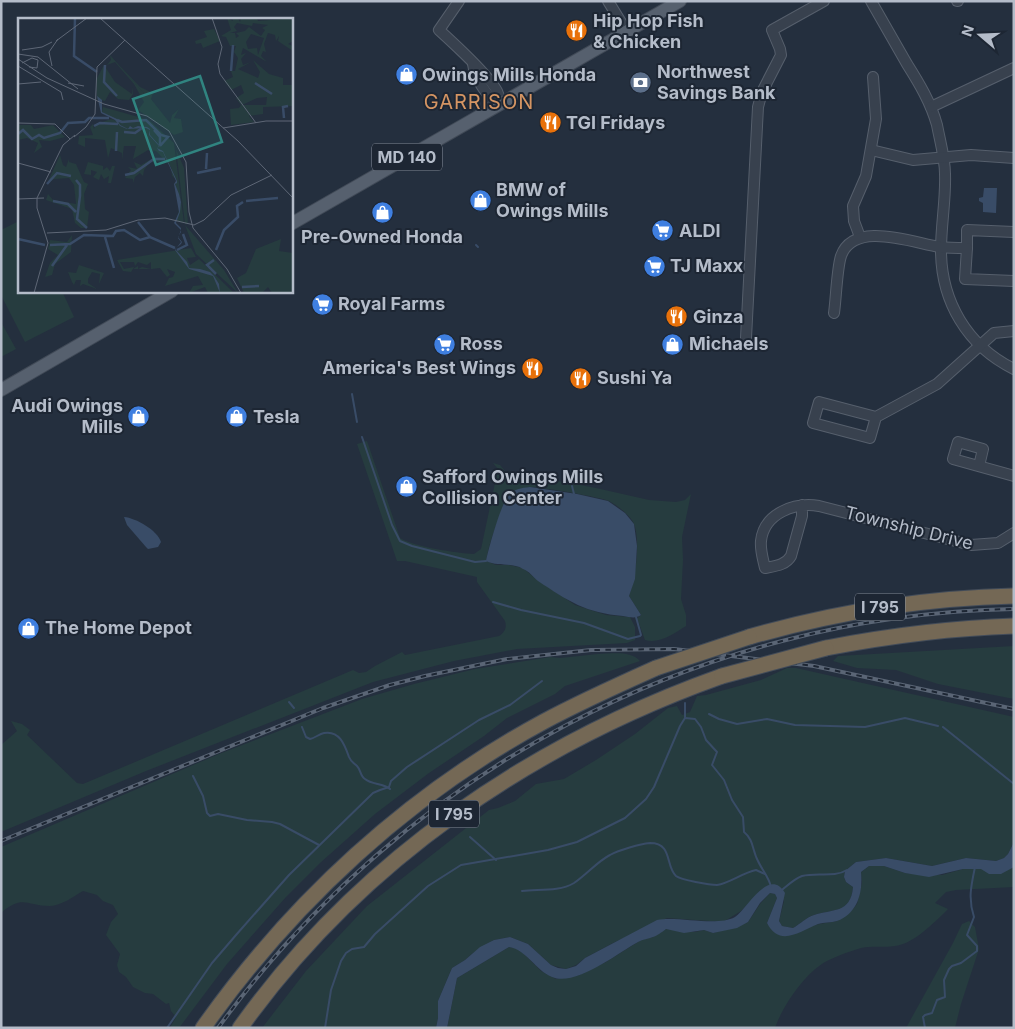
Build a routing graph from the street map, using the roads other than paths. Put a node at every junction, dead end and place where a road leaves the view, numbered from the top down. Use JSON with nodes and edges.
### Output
{"nodes":[{"id":1,"x":459,"y":1,"type":"edge"},
{"id":2,"x":608,"y":1,"type":"edge"},
{"id":3,"x":680,"y":1,"type":"edge"},
{"id":4,"x":824,"y":1,"type":"edge"},
{"id":5,"x":872,"y":1,"type":"edge"},
{"id":6,"x":627,"y":32,"type":"junction"},
{"id":7,"x":1014,"y":68,"type":"edge"},
{"id":8,"x":873,"y":77,"type":"dead end"},
{"id":9,"x":497,"y":106,"type":"junction"},
{"id":10,"x":931,"y":107,"type":"junction"},
{"id":11,"x":871,"y":150,"type":"junction"},
{"id":12,"x":943,"y":157,"type":"junction"},
{"id":13,"x":1014,"y":158,"type":"edge"},
{"id":14,"x":292,"y":223,"type":"edge"},
{"id":15,"x":1014,"y":232,"type":"edge"},
{"id":16,"x":860,"y":237,"type":"junction"},
{"id":17,"x":941,"y":247,"type":"junction"},
{"id":18,"x":967,"y":248,"type":"junction"},
{"id":19,"x":1014,"y":281,"type":"edge"},
{"id":20,"x":170,"y":292,"type":"edge"},
{"id":21,"x":834,"y":313,"type":"dead end"},
{"id":22,"x":1014,"y":331,"type":"edge"},
{"id":23,"x":746,"y":338,"type":"dead end"},
{"id":24,"x":979,"y":345,"type":"junction"},
{"id":25,"x":1014,"y":369,"type":"edge"},
{"id":26,"x":1,"y":390,"type":"edge"},
{"id":27,"x":876,"y":417,"type":"junction"},
{"id":28,"x":978,"y":466,"type":"dead end"},
{"id":29,"x":1014,"y":476,"type":"edge"},
{"id":30,"x":802,"y":505,"type":"junction"},
{"id":31,"x":1014,"y":532,"type":"edge"},
{"id":32,"x":1014,"y":596,"type":"edge"},
{"id":33,"x":1014,"y":626,"type":"edge"},
{"id":34,"x":203,"y":1028,"type":"edge"},
{"id":35,"x":240,"y":1028,"type":"edge"}],
"edges":[{"from":1,"to":9,"type":"street"},
{"from":2,"to":6,"type":"street"},
{"from":3,"to":6,"type":"main road","number":"MD 140"},
{"from":4,"to":23,"type":"street"},
{"from":5,"to":10,"type":"street"},
{"from":6,"to":9,"type":"main road","number":"MD 140"},
{"from":7,"to":10,"type":"street"},
{"from":8,"to":11,"type":"street"},
{"from":9,"to":14,"type":"main road","number":"MD 140"},
{"from":10,"to":12,"type":"street"},
{"from":11,"to":12,"type":"street"},
{"from":11,"to":16,"type":"street"},
{"from":12,"to":13,"type":"street"},
{"from":12,"to":17,"type":"street"},
{"from":15,"to":18,"type":"street"},
{"from":16,"to":17,"type":"street"},
{"from":16,"to":21,"type":"street"},
{"from":17,"to":18,"type":"street"},
{"from":17,"to":24,"type":"street"},
{"from":18,"to":19,"type":"street"},
{"from":20,"to":26,"type":"main road"},
{"from":22,"to":24,"type":"street"},
{"from":24,"to":25,"type":"street"},
{"from":24,"to":27,"type":"street"},
{"from":27,"to":27,"type":"street"},
{"from":28,"to":29,"type":"street"},
{"from":30,"to":30,"type":"street","name":"Township Drive"},
{"from":30,"to":31,"type":"street","name":"Township Drive"},
{"from":32,"to":34,"type":"highway","number":"I 795","bridge":true},
{"from":33,"to":35,"type":"highway","number":"I 795","bridge":true}]}
